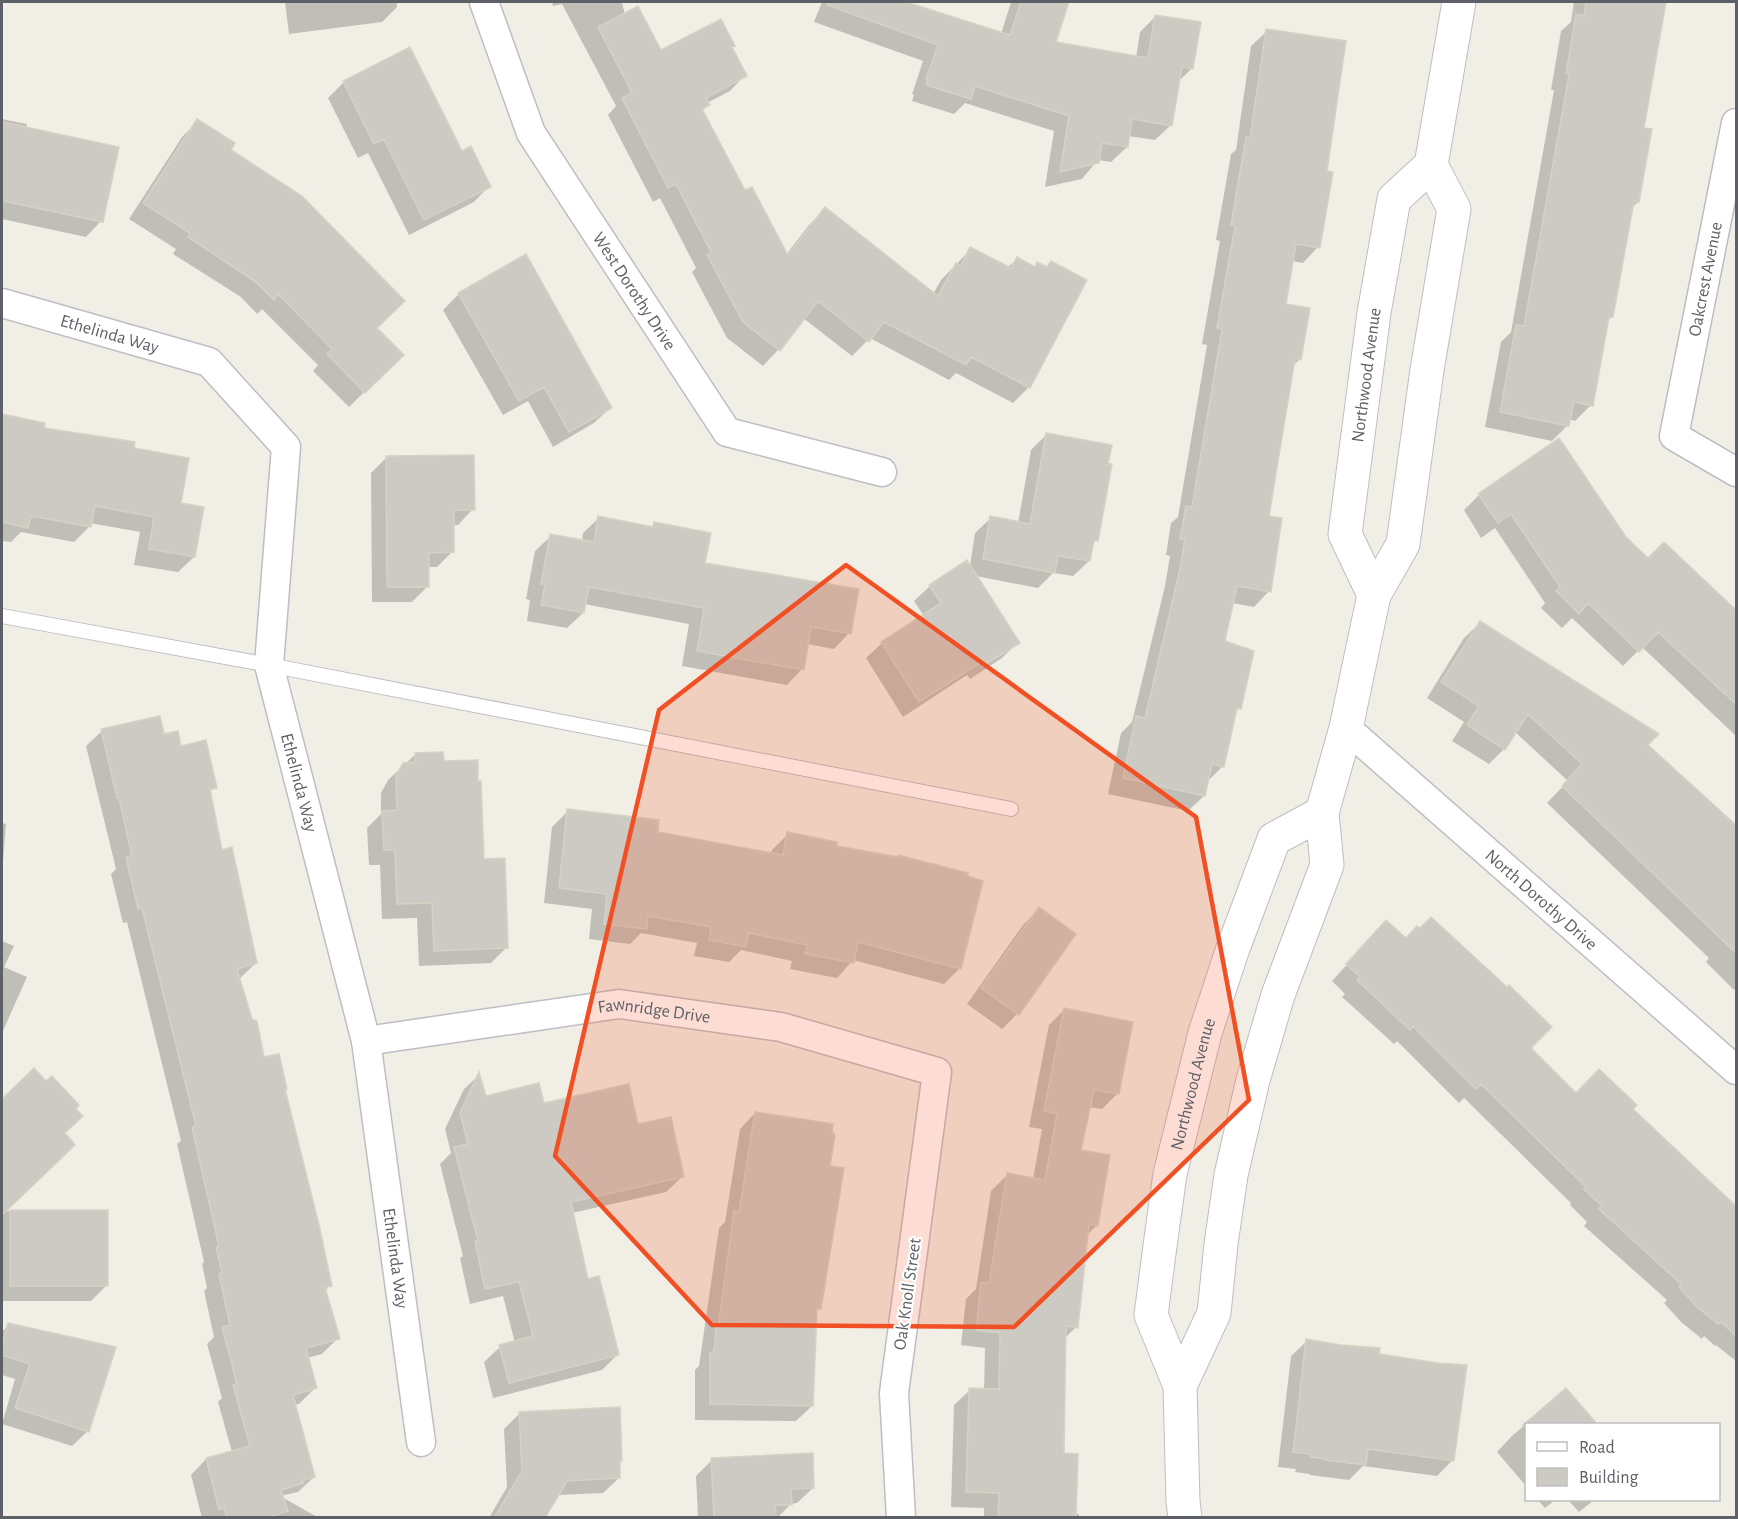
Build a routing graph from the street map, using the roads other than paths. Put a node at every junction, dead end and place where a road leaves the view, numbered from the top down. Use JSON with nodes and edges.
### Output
{"nodes":[{"id":1,"x":484,"y":2,"type":"edge"},
{"id":2,"x":1459,"y":2,"type":"edge"},
{"id":3,"x":1737,"y":123,"type":"edge"},
{"id":4,"x":1431,"y":165,"type":"junction"},
{"id":5,"x":2,"y":303,"type":"edge"},
{"id":6,"x":882,"y":472,"type":"dead end"},
{"id":7,"x":1737,"y":472,"type":"edge"},
{"id":8,"x":1374,"y":596,"type":"junction"},
{"id":9,"x":2,"y":616,"type":"edge"},
{"id":10,"x":269,"y":665,"type":"junction"},
{"id":11,"x":1346,"y":728,"type":"junction"},
{"id":12,"x":1011,"y":809,"type":"dead end"},
{"id":13,"x":1322,"y":813,"type":"junction"},
{"id":14,"x":366,"y":1041,"type":"junction"},
{"id":15,"x":1737,"y":1070,"type":"edge"},
{"id":16,"x":937,"y":1072,"type":"joint"},
{"id":17,"x":1180,"y":1386,"type":"junction"},
{"id":18,"x":421,"y":1442,"type":"dead end"},
{"id":19,"x":901,"y":1518,"type":"edge"},
{"id":20,"x":1185,"y":1518,"type":"edge"}],
"edges":[{"from":1,"to":6,"type":"street","name":"West Dorothy Drive"},
{"from":2,"to":4,"type":"street"},
{"from":3,"to":7,"type":"street","name":"Oakcrest Avenue"},
{"from":4,"to":8,"type":"street","name":"Northwood Avenue"},
{"from":4,"to":8,"type":"street","name":"Northwood Avenue"},
{"from":5,"to":10,"type":"street","name":"Ethelinda Way"},
{"from":8,"to":11,"type":"street","name":"Northwood Avenue"},
{"from":9,"to":10,"type":"lane"},
{"from":10,"to":12,"type":"lane"},
{"from":10,"to":14,"type":"street","name":"Ethelinda Way"},
{"from":11,"to":13,"type":"street","name":"Northwood Avenue"},
{"from":11,"to":15,"type":"street","name":"North Dorothy Drive"},
{"from":13,"to":17,"type":"street","name":"Northwood Avenue"},
{"from":13,"to":17,"type":"street","name":"Northwood Avenue"},
{"from":14,"to":16,"type":"street","name":"Fawnridge Drive"},
{"from":14,"to":18,"type":"street","name":"Ethelinda Way"},
{"from":16,"to":19,"type":"street","name":"Oak Knoll Street"},
{"from":17,"to":20,"type":"street","name":"Northwood Avenue"}]}
